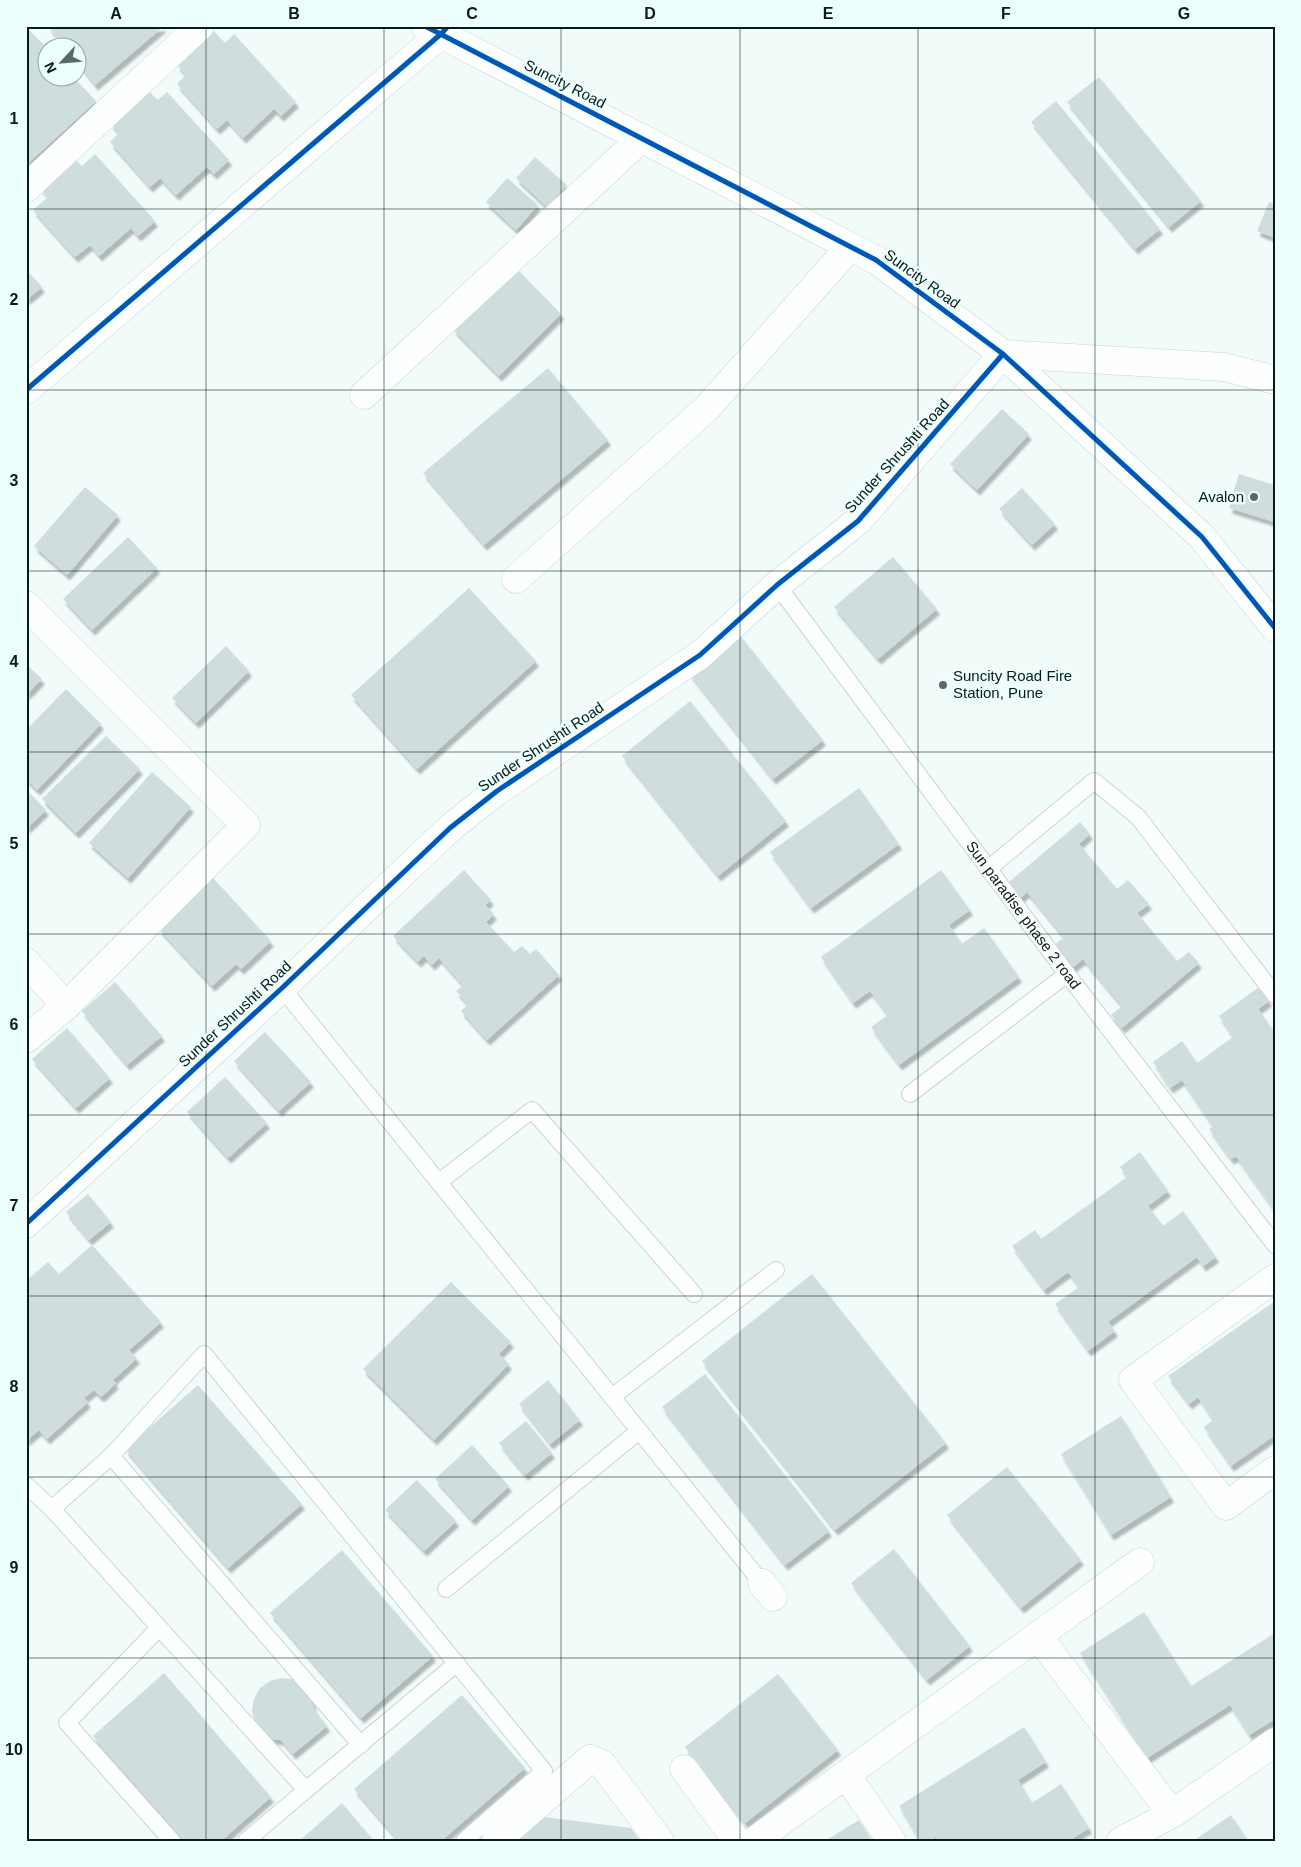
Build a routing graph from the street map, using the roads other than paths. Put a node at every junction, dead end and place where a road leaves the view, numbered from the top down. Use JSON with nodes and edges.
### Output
{"nodes":[{"id":1,"x":200,"y":26,"type":"edge"},
{"id":2,"x":438,"y":29,"type":"edge"},
{"id":3,"x":642,"y":138,"type":"junction"},
{"id":4,"x":26,"y":188,"type":"edge"},
{"id":5,"x":850,"y":247,"type":"junction"},
{"id":6,"x":1003,"y":354,"type":"junction"},
{"id":7,"x":1275,"y":380,"type":"edge"},
{"id":8,"x":26,"y":390,"type":"edge"},
{"id":9,"x":364,"y":394,"type":"dead end"},
{"id":10,"x":516,"y":579,"type":"dead end"},
{"id":11,"x":777,"y":585,"type":"junction"},
{"id":12,"x":26,"y":605,"type":"edge"},
{"id":13,"x":1275,"y":628,"type":"edge"},
{"id":14,"x":988,"y":869,"type":"junction"},
{"id":15,"x":26,"y":962,"type":"edge"},
{"id":16,"x":1067,"y":974,"type":"junction"},
{"id":17,"x":282,"y":988,"type":"junction"},
{"id":18,"x":1275,"y":995,"type":"edge"},
{"id":19,"x":66,"y":1006,"type":"junction"},
{"id":20,"x":26,"y":1039,"type":"edge"},
{"id":21,"x":910,"y":1094,"type":"dead end"},
{"id":22,"x":439,"y":1182,"type":"junction"},
{"id":23,"x":26,"y":1224,"type":"edge"},
{"id":24,"x":1275,"y":1244,"type":"edge"},
{"id":25,"x":776,"y":1270,"type":"dead end"},
{"id":26,"x":1275,"y":1278,"type":"edge"},
{"id":27,"x":694,"y":1294,"type":"dead end"},
{"id":28,"x":612,"y":1397,"type":"junction"},
{"id":29,"x":640,"y":1431,"type":"junction"},
{"id":30,"x":111,"y":1456,"type":"junction"},
{"id":31,"x":1275,"y":1470,"type":"edge"},
{"id":32,"x":26,"y":1485,"type":"edge"},
{"id":33,"x":52,"y":1509,"type":"junction"},
{"id":34,"x":1140,"y":1562,"type":"dead end"},
{"id":35,"x":446,"y":1589,"type":"dead end"},
{"id":36,"x":768,"y":1590,"type":"dead end"},
{"id":37,"x":159,"y":1628,"type":"junction"},
{"id":38,"x":1038,"y":1636,"type":"junction"},
{"id":39,"x":457,"y":1663,"type":"junction"},
{"id":40,"x":1275,"y":1742,"type":"edge"},
{"id":41,"x":361,"y":1745,"type":"junction"},
{"id":42,"x":684,"y":1769,"type":"dead end"},
{"id":43,"x":846,"y":1775,"type":"junction"},
{"id":44,"x":306,"y":1790,"type":"junction"},
{"id":45,"x":1172,"y":1814,"type":"junction"},
{"id":46,"x":172,"y":1841,"type":"edge"},
{"id":47,"x":246,"y":1841,"type":"edge"},
{"id":48,"x":464,"y":1841,"type":"edge"},
{"id":49,"x":496,"y":1841,"type":"edge"},
{"id":50,"x":660,"y":1841,"type":"edge"},
{"id":51,"x":737,"y":1841,"type":"edge"},
{"id":52,"x":754,"y":1841,"type":"edge"},
{"id":53,"x":892,"y":1841,"type":"edge"},
{"id":54,"x":1121,"y":1841,"type":"edge"}],
"edges":[{"from":1,"to":4,"type":"street"},
{"from":2,"to":3,"type":"street","name":"Suncity Road"},
{"from":2,"to":8,"type":"street"},
{"from":3,"to":5,"type":"street","name":"Suncity Road"},
{"from":3,"to":9,"type":"street"},
{"from":5,"to":6,"type":"street","name":"Suncity Road"},
{"from":5,"to":10,"type":"street"},
{"from":6,"to":7,"type":"street"},
{"from":6,"to":11,"type":"street","name":"Sunder Shrushti Road"},
{"from":6,"to":13,"type":"street","name":"Suncity Road"},
{"from":11,"to":14,"type":"lane","name":"Sun paradise phase 2 road"},
{"from":11,"to":17,"type":"street","name":"Sunder Shrushti Road"},
{"from":12,"to":19,"type":"street"},
{"from":14,"to":16,"type":"lane","name":"Sun paradise phase 2 road"},
{"from":14,"to":18,"type":"lane"},
{"from":15,"to":19,"type":"street"},
{"from":16,"to":21,"type":"lane"},
{"from":16,"to":24,"type":"lane","name":"Sun paradise phase 2 road"},
{"from":17,"to":22,"type":"lane"},
{"from":17,"to":23,"type":"street","name":"Sunder Shrushti Road"},
{"from":19,"to":20,"type":"street"},
{"from":22,"to":27,"type":"lane"},
{"from":22,"to":28,"type":"lane"},
{"from":25,"to":28,"type":"lane"},
{"from":26,"to":31,"type":"street"},
{"from":28,"to":29,"type":"lane"},
{"from":29,"to":35,"type":"lane"},
{"from":29,"to":36,"type":"lane"},
{"from":30,"to":33,"type":"lane"},
{"from":30,"to":39,"type":"lane"},
{"from":30,"to":41,"type":"lane"},
{"from":32,"to":33,"type":"lane"},
{"from":33,"to":37,"type":"lane"},
{"from":34,"to":38,"type":"street"},
{"from":37,"to":44,"type":"lane"},
{"from":37,"to":46,"type":"lane"},
{"from":38,"to":43,"type":"street"},
{"from":38,"to":45,"type":"street"},
{"from":39,"to":41,"type":"lane"},
{"from":39,"to":48,"type":"lane"},
{"from":40,"to":45,"type":"street"},
{"from":41,"to":44,"type":"lane"},
{"from":42,"to":51,"type":"street"},
{"from":43,"to":52,"type":"street"},
{"from":43,"to":53,"type":"street"},
{"from":44,"to":47,"type":"lane"},
{"from":45,"to":54,"type":"street"},
{"from":49,"to":50,"type":"street"}]}
